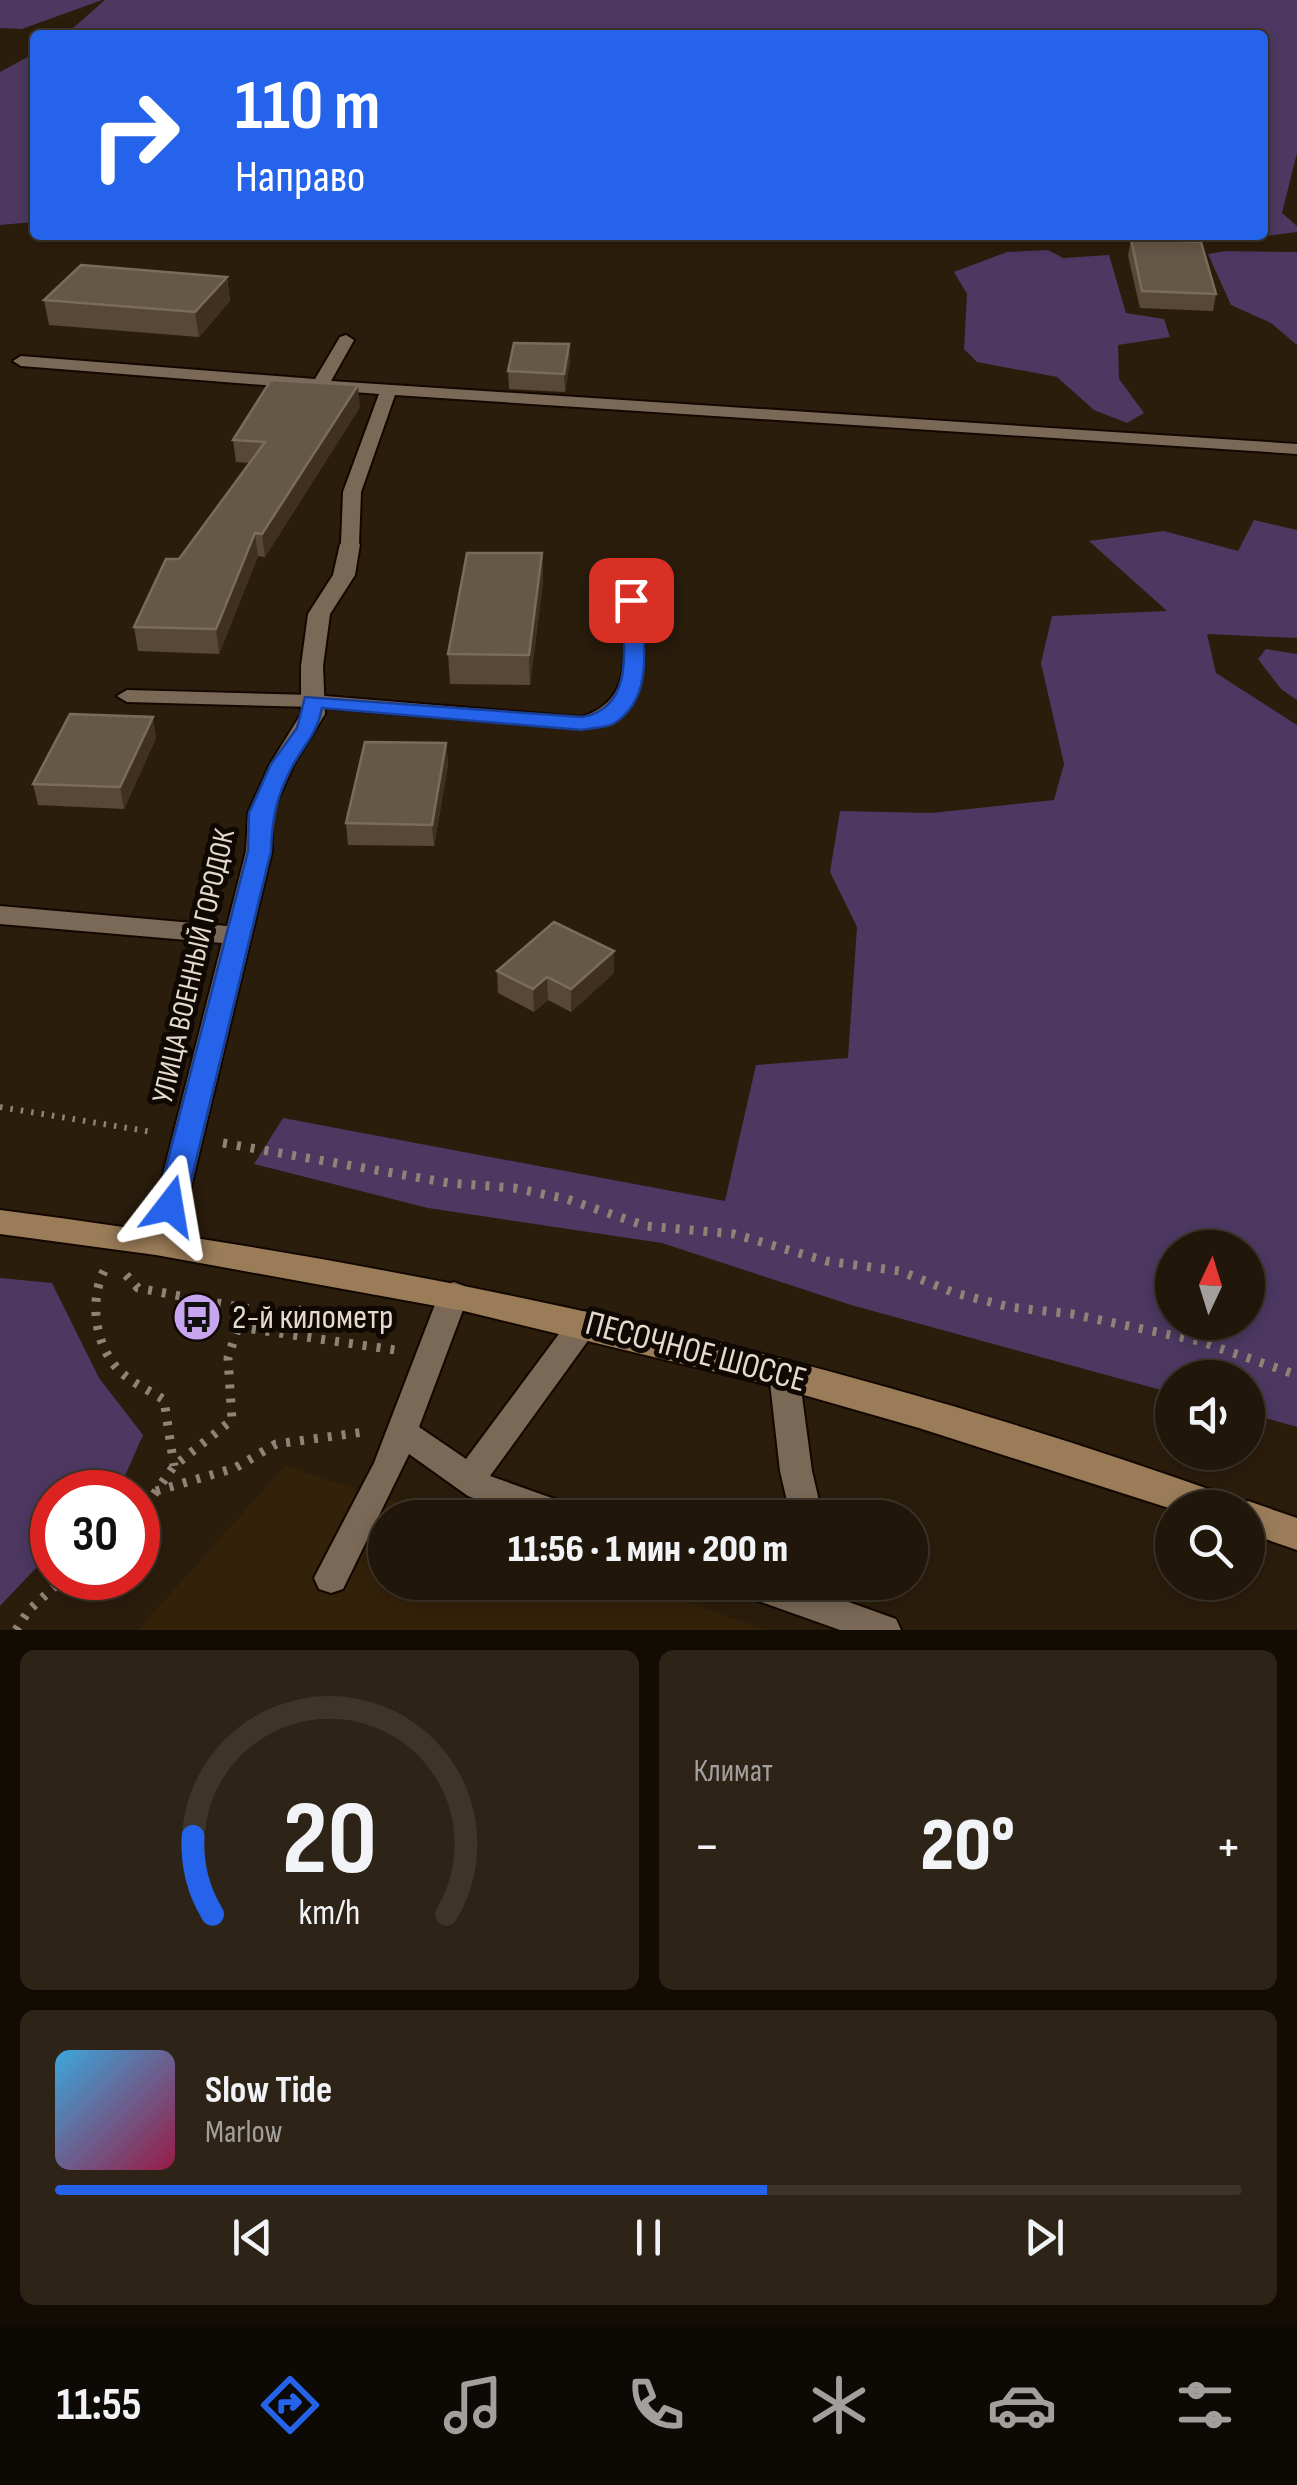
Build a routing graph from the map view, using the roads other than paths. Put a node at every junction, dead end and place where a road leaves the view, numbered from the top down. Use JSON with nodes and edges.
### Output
{"nodes":[{"id":1,"x":346,"y":340,"type":"dead end"},
{"id":2,"x":21,"y":361,"type":"dead end"},
{"id":3,"x":320,"y":384,"type":"junction"},
{"id":4,"x":389,"y":390,"type":"junction"},
{"id":5,"x":1297,"y":449,"type":"edge"},
{"id":6,"x":350,"y":544,"type":"joint"},
{"id":7,"x":631,"y":600,"type":"dead end"},
{"id":8,"x":126,"y":696,"type":"dead end"},
{"id":9,"x":313,"y":701,"type":"junction"},
{"id":10,"x":0,"y":915,"type":"edge"},
{"id":11,"x":238,"y":936,"type":"junction"},
{"id":12,"x":0,"y":1222,"type":"edge"},
{"id":13,"x":162,"y":1241,"type":"junction"},
{"id":14,"x":454,"y":1294,"type":"junction"},
{"id":15,"x":584,"y":1323,"type":"junction"},
{"id":16,"x":784,"y":1374,"type":"junction"},
{"id":17,"x":402,"y":1432,"type":"junction"},
{"id":18,"x":470,"y":1479,"type":"junction"},
{"id":19,"x":1160,"y":1490,"type":"edge"},
{"id":20,"x":523,"y":1500,"type":"edge"},
{"id":21,"x":803,"y":1500,"type":"edge"},
{"id":22,"x":1265,"y":1523,"type":"edge"},
{"id":23,"x":1297,"y":1534,"type":"edge"},
{"id":24,"x":331,"y":1578,"type":"dead end"},
{"id":25,"x":830,"y":1600,"type":"edge"},
{"id":26,"x":884,"y":1630,"type":"edge"}],
"edges":[{"from":1,"to":3,"type":"lane"},
{"from":2,"to":3,"type":"lane"},
{"from":3,"to":4,"type":"lane"},
{"from":4,"to":5,"type":"lane"},
{"from":4,"to":6,"type":"lane"},
{"from":6,"to":9,"type":"street","name":"УЛИЦА ВОЕННЫЙ ГОРОДОК"},
{"from":7,"to":9,"type":"lane"},
{"from":8,"to":9,"type":"lane"},
{"from":9,"to":11,"type":"street","name":"УЛИЦА ВОЕННЫЙ ГОРОДОК"},
{"from":10,"to":11,"type":"street"},
{"from":11,"to":13,"type":"street","name":"УЛИЦА ВОЕННЫЙ ГОРОДОК"},
{"from":12,"to":13,"type":"main road","name":"ПЕСОЧНОЕ ШОССЕ"},
{"from":13,"to":14,"type":"main road","name":"ПЕСОЧНОЕ ШОССЕ"},
{"from":14,"to":15,"type":"main road","name":"ПЕСОЧНОЕ ШОССЕ"},
{"from":14,"to":17,"type":"lane"},
{"from":15,"to":16,"type":"main road","name":"ПЕСОЧНОЕ ШОССЕ"},
{"from":15,"to":18,"type":"lane"},
{"from":16,"to":19,"type":"main road","name":"ПЕСОЧНОЕ ШОССЕ"},
{"from":16,"to":21,"type":"lane"},
{"from":17,"to":18,"type":"lane"},
{"from":17,"to":24,"type":"lane"},
{"from":18,"to":20,"type":"lane"},
{"from":22,"to":23,"type":"main road"},
{"from":25,"to":26,"type":"lane"}]}
